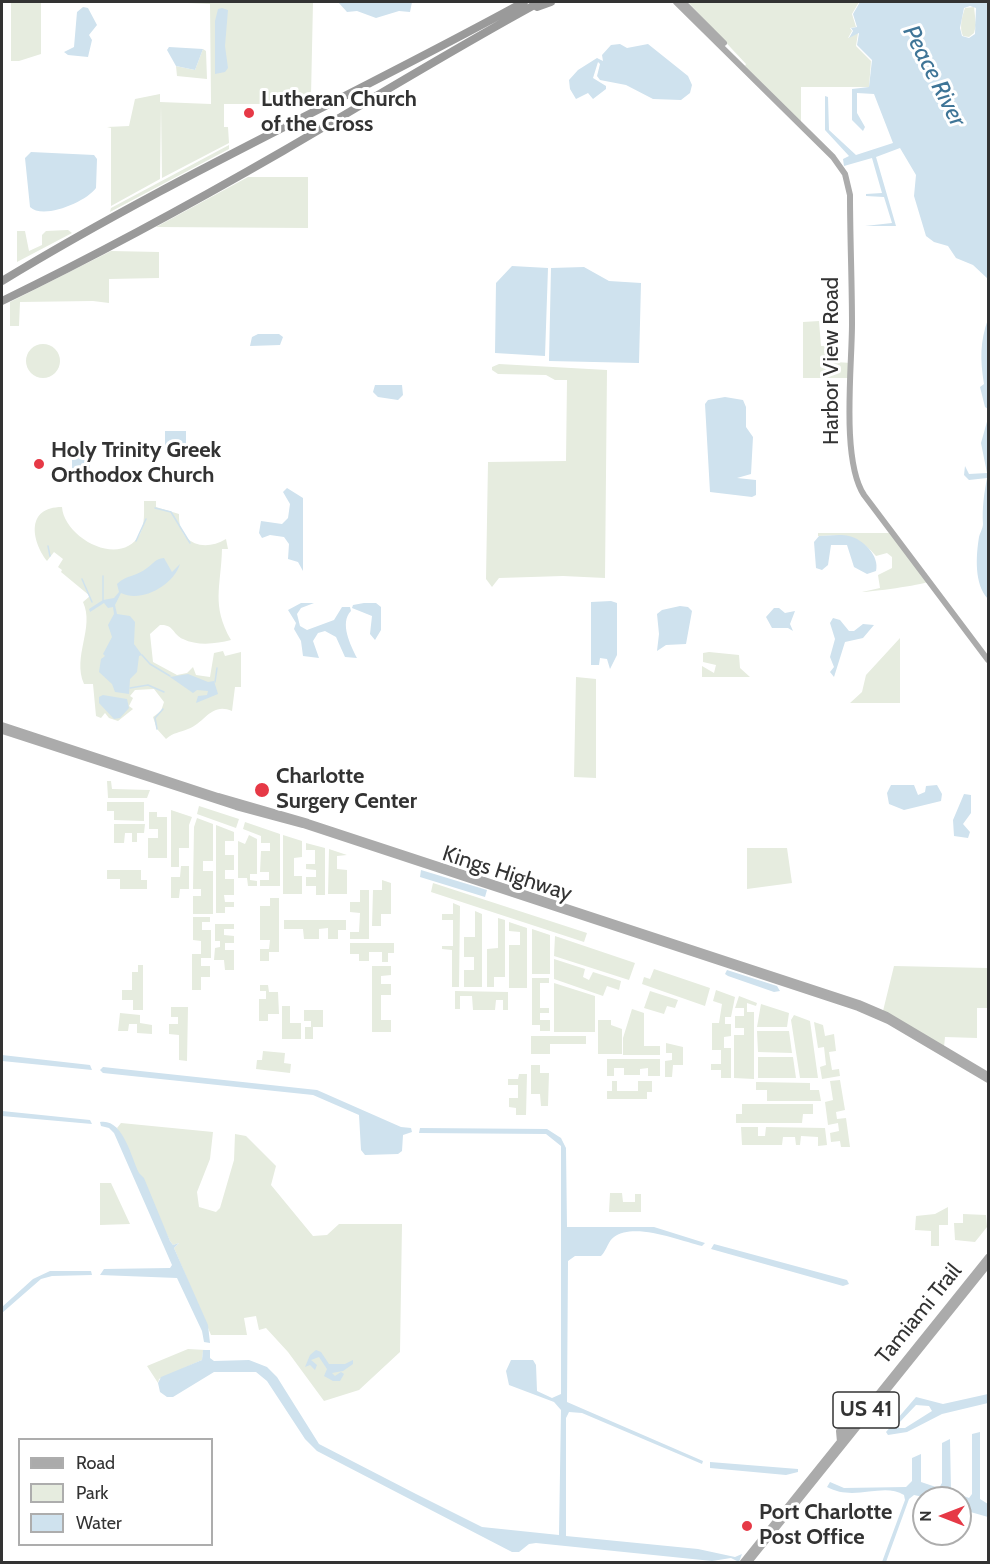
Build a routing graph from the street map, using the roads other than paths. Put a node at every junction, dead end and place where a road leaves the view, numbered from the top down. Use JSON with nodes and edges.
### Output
{"nodes":[{"id":1,"x":519,"y":2,"type":"edge"},
{"id":2,"x":524,"y":2,"type":"edge"},
{"id":3,"x":540,"y":2,"type":"edge"},
{"id":4,"x":551,"y":2,"type":"edge"},
{"id":5,"x":676,"y":2,"type":"edge"},
{"id":6,"x":683,"y":2,"type":"edge"},
{"id":7,"x":496,"y":17,"type":"junction"},
{"id":8,"x":505,"y":20,"type":"junction"},
{"id":9,"x":704,"y":26,"type":"junction"},
{"id":10,"x":2,"y":281,"type":"edge"},
{"id":11,"x":2,"y":302,"type":"edge"},
{"id":12,"x":988,"y":660,"type":"edge"},
{"id":13,"x":2,"y":725,"type":"edge"},
{"id":14,"x":2,"y":731,"type":"edge"},
{"id":15,"x":62,"y":748,"type":"junction"},
{"id":16,"x":956,"y":1059,"type":"junction"},
{"id":17,"x":988,"y":1078,"type":"edge"},
{"id":18,"x":988,"y":1257,"type":"edge"},
{"id":19,"x":988,"y":1265,"type":"edge"},
{"id":20,"x":918,"y":1349,"type":"junction"},
{"id":21,"x":760,"y":1545,"type":"junction"},
{"id":22,"x":764,"y":1553,"type":"dead end"},
{"id":23,"x":746,"y":1561,"type":"edge"}],
"edges":[{"from":1,"to":7,"type":"highway"},
{"from":2,"to":7,"type":"highway"},
{"from":3,"to":8,"type":"highway"},
{"from":4,"to":8,"type":"highway"},
{"from":5,"to":9,"type":"main road","name":"Harbor View Road"},
{"from":6,"to":9,"type":"main road","name":"Harbor View Road"},
{"from":7,"to":10,"type":"highway"},
{"from":8,"to":11,"type":"highway"},
{"from":9,"to":12,"type":"main road","name":"Harbor View Road"},
{"from":13,"to":15,"type":"main road","name":"Kings Highway"},
{"from":14,"to":15,"type":"main road","name":"Kings Highway"},
{"from":15,"to":16,"type":"main road","name":"Kings Highway"},
{"from":16,"to":17,"type":"main road","name":"Kings Highway"},
{"from":16,"to":17,"type":"main road","name":"Kings Highway"},
{"from":18,"to":20,"type":"main road","name":"Tamiami Trail","number":"US 41"},
{"from":19,"to":20,"type":"main road","name":"Tamiami Trail","number":"US 41"},
{"from":20,"to":21,"type":"main road","name":"Tamiami Trail","number":"US 41"},
{"from":20,"to":21,"type":"main road","name":"Tamiami Trail","number":"US 41"},
{"from":21,"to":22,"type":"main road"},
{"from":21,"to":23,"type":"main road","name":"Tamiami Trail","number":"US 41"},
{"from":21,"to":23,"type":"main road"}]}
